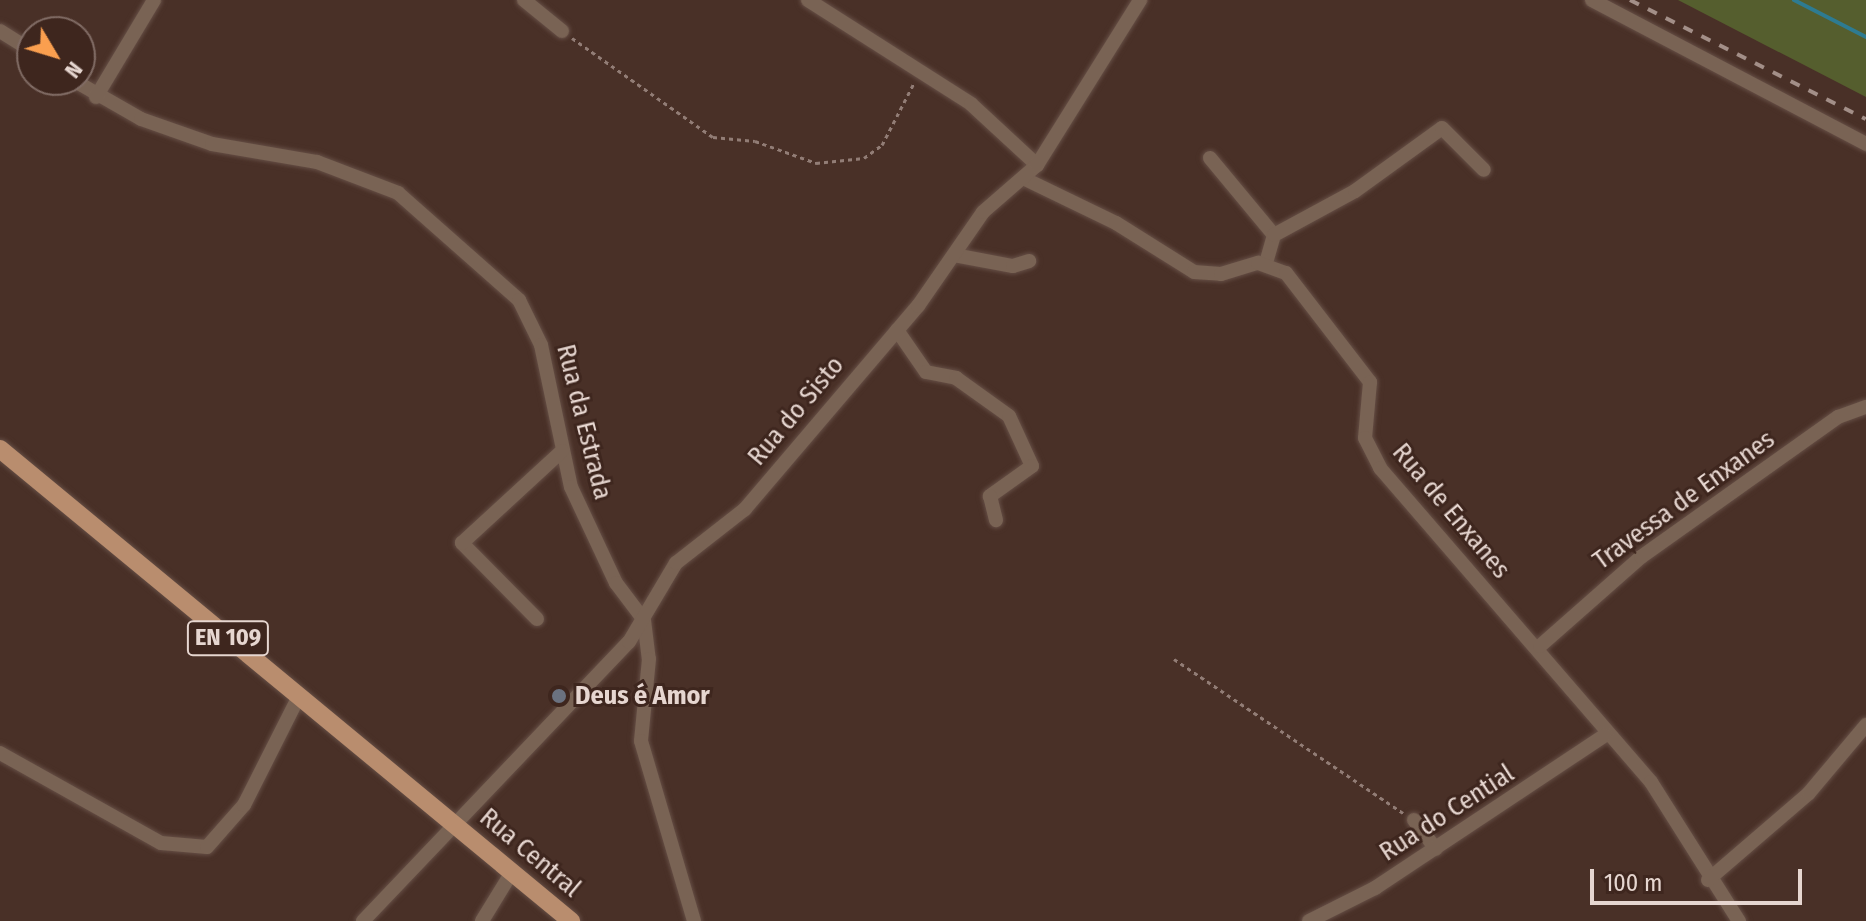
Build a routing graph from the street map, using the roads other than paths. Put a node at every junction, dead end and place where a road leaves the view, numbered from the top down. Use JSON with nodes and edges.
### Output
{"nodes":[{"id":1,"x":154,"y":0,"type":"edge"},
{"id":2,"x":524,"y":0,"type":"edge"},
{"id":3,"x":808,"y":0,"type":"edge"},
{"id":4,"x":1140,"y":0,"type":"edge"},
{"id":5,"x":1592,"y":0,"type":"edge"},
{"id":6,"x":562,"y":31,"type":"road end"},
{"id":7,"x":96,"y":97,"type":"joint"},
{"id":8,"x":1866,"y":144,"type":"edge"},
{"id":9,"x":1210,"y":158,"type":"dead end"},
{"id":10,"x":1037,"y":165,"type":"junction"},
{"id":11,"x":1484,"y":170,"type":"dead end"},
{"id":12,"x":1025,"y":179,"type":"junction"},
{"id":13,"x":1274,"y":235,"type":"junction"},
{"id":14,"x":954,"y":255,"type":"junction"},
{"id":15,"x":1029,"y":261,"type":"dead end"},
{"id":16,"x":1266,"y":263,"type":"junction"},
{"id":17,"x":897,"y":330,"type":"junction"},
{"id":18,"x":1866,"y":407,"type":"edge"},
{"id":19,"x":0,"y":449,"type":"edge"},
{"id":20,"x":562,"y":451,"type":"junction"},
{"id":21,"x":996,"y":520,"type":"dead end"},
{"id":22,"x":537,"y":619,"type":"dead end"},
{"id":23,"x":644,"y":620,"type":"junction"},
{"id":24,"x":1540,"y":646,"type":"junction"},
{"id":25,"x":299,"y":696,"type":"junction"},
{"id":26,"x":1866,"y":725,"type":"edge"},
{"id":27,"x":1605,"y":735,"type":"junction"},
{"id":28,"x":0,"y":753,"type":"edge"},
{"id":29,"x":1414,"y":820,"type":"road end"},
{"id":30,"x":457,"y":826,"type":"junction"},
{"id":31,"x":1436,"y":849,"type":"junction"},
{"id":32,"x":512,"y":872,"type":"junction"},
{"id":33,"x":1708,"y":880,"type":"junction"},
{"id":34,"x":363,"y":921,"type":"edge"},
{"id":35,"x":482,"y":921,"type":"edge"},
{"id":36,"x":571,"y":921,"type":"edge"},
{"id":37,"x":694,"y":921,"type":"edge"},
{"id":38,"x":1309,"y":921,"type":"edge"},
{"id":39,"x":1739,"y":921,"type":"edge"}],
"edges":[{"from":1,"to":7,"type":"street"},
{"from":2,"to":6,"type":"street"},
{"from":3,"to":10,"type":"street"},
{"from":4,"to":10,"type":"street","name":"Rua do Sisto"},
{"from":5,"to":8,"type":"street"},
{"from":7,"to":20,"type":"street","name":"Rua da Estrada"},
{"from":9,"to":13,"type":"street"},
{"from":10,"to":12,"type":"street","name":"Rua do Sisto"},
{"from":11,"to":13,"type":"street"},
{"from":12,"to":14,"type":"street","name":"Rua do Sisto"},
{"from":12,"to":16,"type":"street"},
{"from":13,"to":16,"type":"street"},
{"from":14,"to":15,"type":"street"},
{"from":14,"to":17,"type":"street","name":"Rua do Sisto"},
{"from":16,"to":24,"type":"street","name":"Rua de Enxanes"},
{"from":17,"to":21,"type":"street"},
{"from":17,"to":23,"type":"street","name":"Rua do Sisto"},
{"from":18,"to":24,"type":"street","name":"Travessa de Enxanes"},
{"from":19,"to":25,"type":"main road","number":"EN 109"},
{"from":20,"to":22,"type":"street"},
{"from":20,"to":23,"type":"street","name":"Rua da Estrada"},
{"from":23,"to":30,"type":"street","name":"Rua do Sisto"},
{"from":23,"to":37,"type":"street"},
{"from":24,"to":27,"type":"street","name":"Rua de Enxanes"},
{"from":25,"to":28,"type":"street"},
{"from":25,"to":30,"type":"main road","number":"EN 109"},
{"from":26,"to":33,"type":"street"},
{"from":27,"to":31,"type":"street","name":"Rua do Cential"},
{"from":27,"to":33,"type":"street","name":"Rua de Enxanes"},
{"from":29,"to":31,"type":"street"},
{"from":30,"to":32,"type":"main road","name":"Rua Central","number":"EN 109"},
{"from":30,"to":34,"type":"street","name":"Rua do Sisto"},
{"from":31,"to":38,"type":"street","name":"Rua do Cential"},
{"from":32,"to":35,"type":"street"},
{"from":32,"to":36,"type":"main road","name":"Rua Central","number":"EN 109"},
{"from":33,"to":39,"type":"street","name":"Rua de Enxanes"}]}
